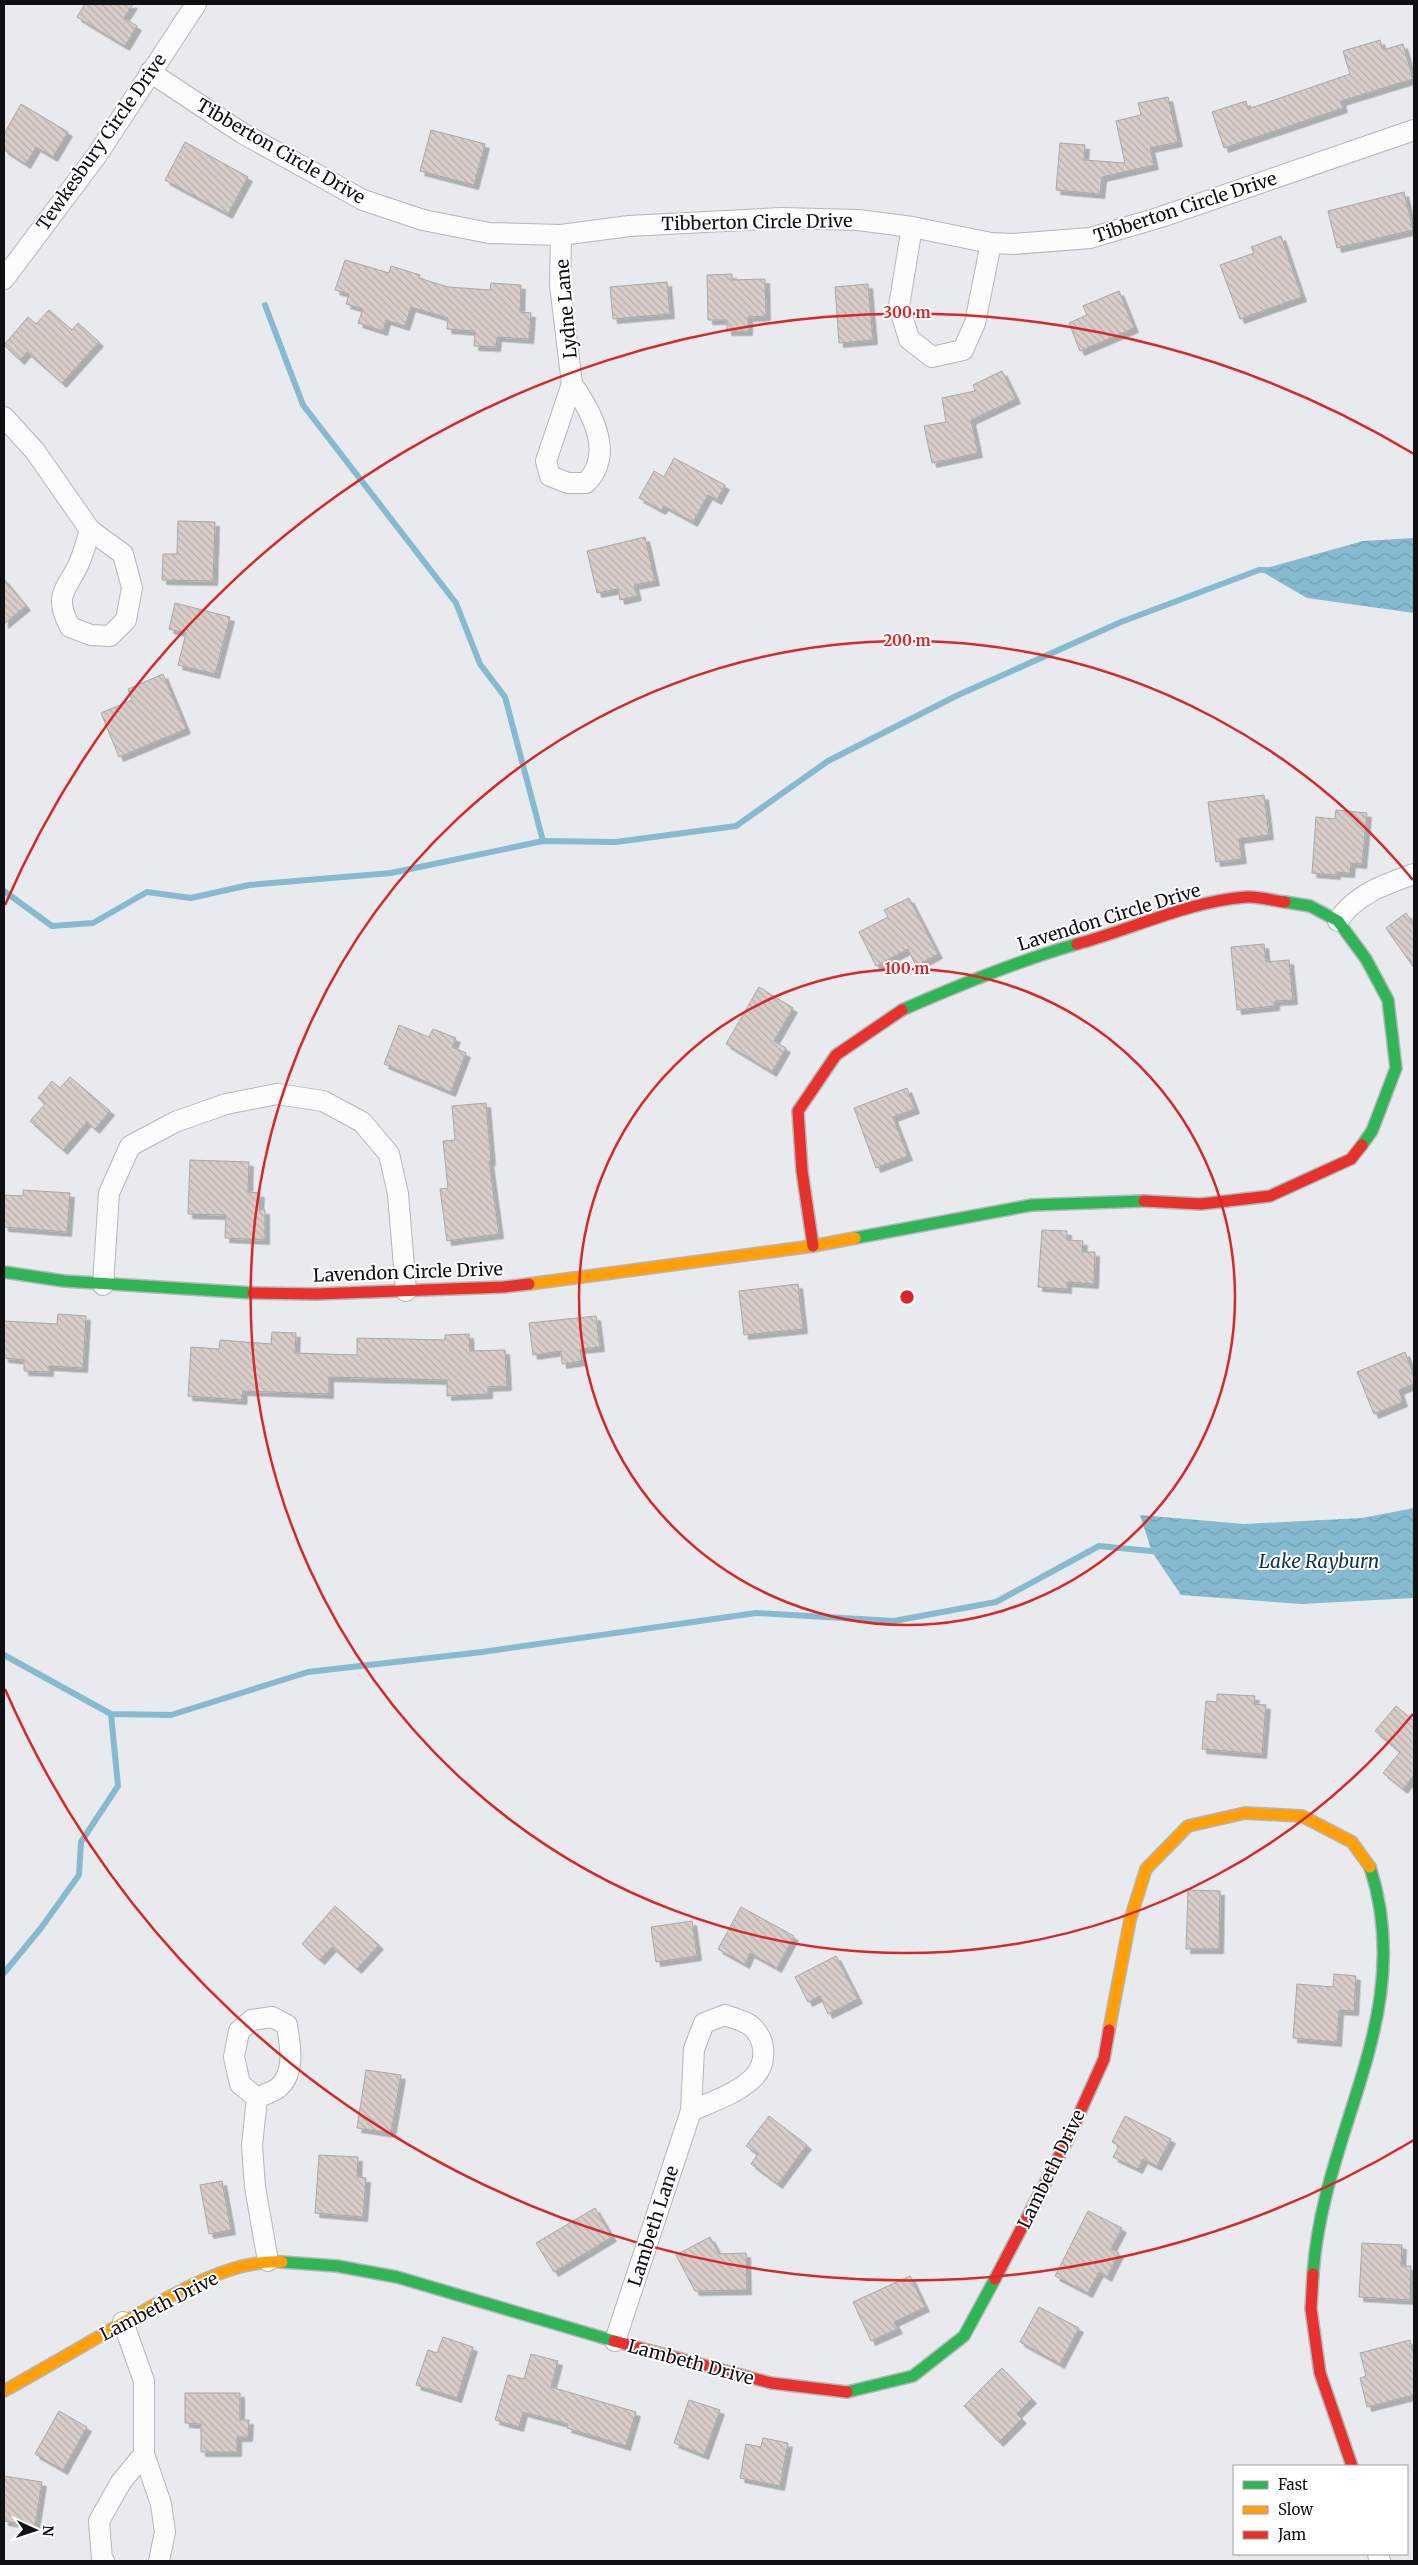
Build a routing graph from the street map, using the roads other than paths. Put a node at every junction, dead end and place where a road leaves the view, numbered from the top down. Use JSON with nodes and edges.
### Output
{"nodes":[{"id":1,"x":196,"y":4,"type":"edge"},
{"id":2,"x":150,"y":72,"type":"junction"},
{"id":3,"x":1414,"y":130,"type":"edge"},
{"id":4,"x":912,"y":227,"type":"junction"},
{"id":5,"x":561,"y":235,"type":"junction"},
{"id":6,"x":991,"y":243,"type":"junction"},
{"id":7,"x":4,"y":279,"type":"edge"},
{"id":8,"x":572,"y":384,"type":"dead end"},
{"id":9,"x":4,"y":417,"type":"edge"},
{"id":10,"x":90,"y":530,"type":"junction"},
{"id":11,"x":1414,"y":874,"type":"edge"},
{"id":12,"x":1338,"y":921,"type":"junction"},
{"id":13,"x":812,"y":1246,"type":"junction"},
{"id":14,"x":4,"y":1272,"type":"edge"},
{"id":15,"x":103,"y":1285,"type":"junction"},
{"id":16,"x":406,"y":1291,"type":"junction"},
{"id":17,"x":1387,"y":1890,"type":"dead end"},
{"id":18,"x":257,"y":2098,"type":"dead end"},
{"id":19,"x":691,"y":2111,"type":"junction"},
{"id":20,"x":1355,"y":2139,"type":"dead end"},
{"id":21,"x":268,"y":2260,"type":"junction"},
{"id":22,"x":122,"y":2322,"type":"junction"},
{"id":23,"x":615,"y":2342,"type":"junction"},
{"id":24,"x":4,"y":2391,"type":"edge"},
{"id":25,"x":144,"y":2454,"type":"junction"},
{"id":26,"x":1352,"y":2465,"type":"edge"},
{"id":27,"x":104,"y":2561,"type":"edge"},
{"id":28,"x":159,"y":2561,"type":"edge"}],
"edges":[{"from":1,"to":2,"type":"street","name":"Tewkesbury Circle Drive"},
{"from":2,"to":5,"type":"street","name":"Tibberton Circle Drive"},
{"from":2,"to":7,"type":"street","name":"Tewkesbury Circle Drive"},
{"from":3,"to":6,"type":"street","name":"Tibberton Circle Drive"},
{"from":4,"to":5,"type":"street","name":"Tibberton Circle Drive"},
{"from":4,"to":6,"type":"street","name":"Tibberton Circle Drive"},
{"from":4,"to":6,"type":"street"},
{"from":5,"to":8,"type":"street","name":"Lydne Lane"},
{"from":9,"to":10,"type":"street"},
{"from":10,"to":10,"type":"street"},
{"from":11,"to":12,"type":"street"},
{"from":12,"to":13,"type":"street","name":"Lavendon Circle Drive"},
{"from":12,"to":13,"type":"street","name":"Lavendon Circle Drive"},
{"from":13,"to":16,"type":"street","name":"Lavendon Circle Drive"},
{"from":14,"to":15,"type":"street","name":"Lavendon Circle Drive"},
{"from":15,"to":16,"type":"street","name":"Lavendon Circle Drive"},
{"from":15,"to":16,"type":"street"},
{"from":17,"to":23,"type":"street","name":"Lambeth Drive"},
{"from":18,"to":21,"type":"street"},
{"from":19,"to":19,"type":"street","name":"Lambeth Lane"},
{"from":19,"to":23,"type":"street","name":"Lambeth Lane"},
{"from":20,"to":26,"type":"street"},
{"from":21,"to":22,"type":"street","name":"Lambeth Drive"},
{"from":21,"to":23,"type":"street","name":"Lambeth Drive"},
{"from":22,"to":24,"type":"street","name":"Lambeth Drive"},
{"from":22,"to":25,"type":"street"},
{"from":25,"to":27,"type":"street"},
{"from":25,"to":28,"type":"street"}]}
